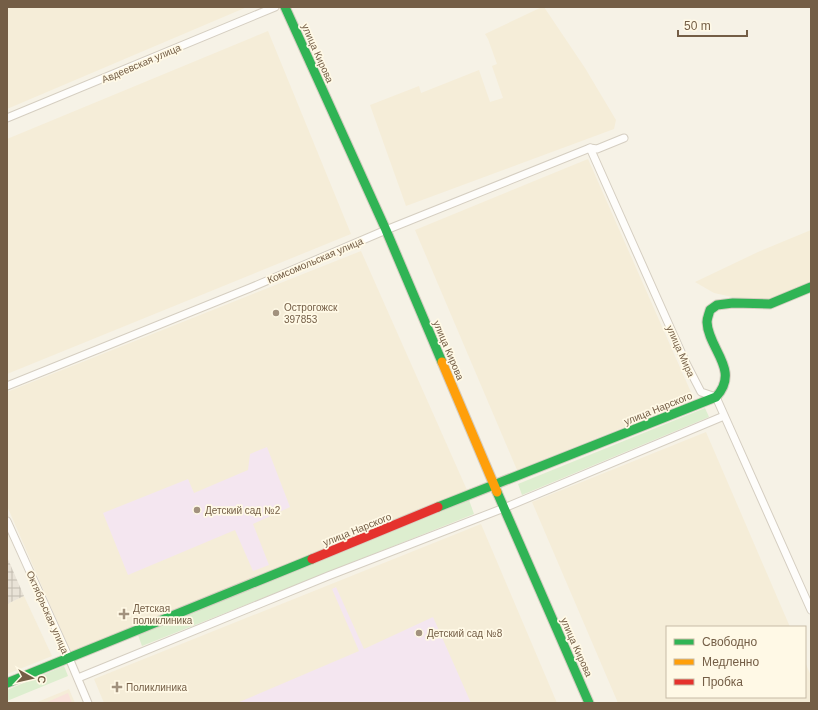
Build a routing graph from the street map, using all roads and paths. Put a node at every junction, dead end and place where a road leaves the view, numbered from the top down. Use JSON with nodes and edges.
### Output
{"nodes":[{"id":1,"x":275,"y":7,"type":"edge"},
{"id":2,"x":285,"y":7,"type":"edge"},
{"id":3,"x":7,"y":118,"type":"edge"},
{"id":4,"x":624,"y":138,"type":"dead end"},
{"id":5,"x":590,"y":148,"type":"junction"},
{"id":6,"x":386,"y":230,"type":"junction"},
{"id":7,"x":811,"y":287,"type":"edge"},
{"id":8,"x":7,"y":386,"type":"edge"},
{"id":9,"x":716,"y":397,"type":"junction"},
{"id":10,"x":724,"y":416,"type":"junction"},
{"id":11,"x":494,"y":484,"type":"junction"},
{"id":12,"x":504,"y":508,"type":"junction"},
{"id":13,"x":7,"y":521,"type":"edge"},
{"id":14,"x":811,"y":610,"type":"edge"},
{"id":15,"x":69,"y":658,"type":"junction"},
{"id":16,"x":78,"y":678,"type":"junction"},
{"id":17,"x":7,"y":683,"type":"edge"},
{"id":18,"x":88,"y":703,"type":"edge"},
{"id":19,"x":589,"y":703,"type":"edge"}],
"edges":[{"from":1,"to":3,"type":"street","name":"Авдеевская улица"},
{"from":2,"to":6,"type":"street","name":"улица Кирова"},
{"from":4,"to":5,"type":"street","name":"Комсомольская улица"},
{"from":5,"to":6,"type":"street","name":"Комсомольская улица"},
{"from":5,"to":9,"type":"street","name":"улица Мира"},
{"from":6,"to":8,"type":"street","name":"Комсомольская улица"},
{"from":6,"to":11,"type":"street","name":"улица Кирова"},
{"from":7,"to":9,"type":"street"},
{"from":9,"to":10,"type":"street"},
{"from":9,"to":11,"type":"street","name":"улица Нарского"},
{"from":10,"to":12,"type":"street"},
{"from":10,"to":14,"type":"street"},
{"from":11,"to":12,"type":"street","name":"улица Кирова"},
{"from":11,"to":15,"type":"street","name":"улица Нарского"},
{"from":12,"to":16,"type":"street"},
{"from":12,"to":19,"type":"street","name":"улица Кирова"},
{"from":13,"to":15,"type":"street","name":"Октябрьская улица"},
{"from":15,"to":16,"type":"street","name":"Октябрьская улица"},
{"from":15,"to":17,"type":"street","name":"улица Нарского"},
{"from":16,"to":18,"type":"street","name":"Октябрьская улица"}]}
